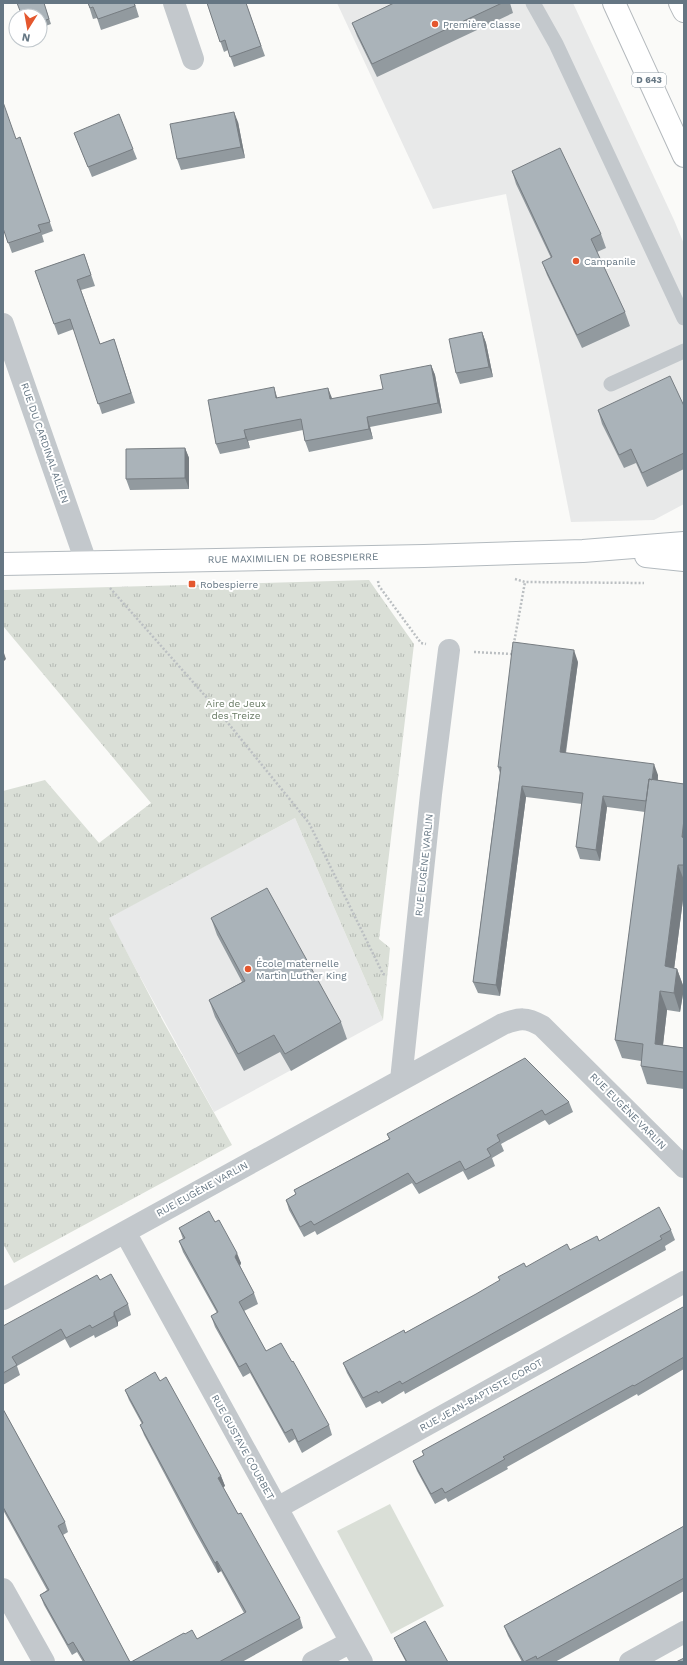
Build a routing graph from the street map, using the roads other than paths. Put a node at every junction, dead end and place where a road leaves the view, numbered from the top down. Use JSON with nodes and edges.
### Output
{"nodes":[{"id":1,"x":174,"y":3,"type":"edge"},
{"id":2,"x":534,"y":3,"type":"edge"},
{"id":3,"x":614,"y":3,"type":"edge"},
{"id":4,"x":680,"y":3,"type":"edge"},
{"id":5,"x":684,"y":11,"type":"edge"},
{"id":6,"x":193,"y":59,"type":"dead end"},
{"id":7,"x":684,"y":156,"type":"edge"},
{"id":8,"x":684,"y":318,"type":"edge"},
{"id":9,"x":3,"y":324,"type":"edge"},
{"id":10,"x":684,"y":350,"type":"edge"},
{"id":11,"x":611,"y":384,"type":"dead end"},
{"id":12,"x":684,"y":543,"type":"edge"},
{"id":13,"x":584,"y":551,"type":"junction"},
{"id":14,"x":684,"y":560,"type":"edge"},
{"id":15,"x":86,"y":562,"type":"junction"},
{"id":16,"x":3,"y":564,"type":"edge"},
{"id":17,"x":449,"y":650,"type":"road end"},
{"id":18,"x":401,"y":1080,"type":"junction"},
{"id":19,"x":680,"y":1156,"type":"edge"},
{"id":20,"x":125,"y":1232,"type":"junction"},
{"id":21,"x":684,"y":1282,"type":"edge"},
{"id":22,"x":3,"y":1299,"type":"edge"},
{"id":23,"x":277,"y":1508,"type":"junction"},
{"id":24,"x":3,"y":1589,"type":"edge"},
{"id":25,"x":684,"y":1632,"type":"edge"},
{"id":26,"x":351,"y":1642,"type":"junction"},
{"id":27,"x":44,"y":1662,"type":"edge"},
{"id":28,"x":313,"y":1662,"type":"edge"},
{"id":29,"x":362,"y":1662,"type":"edge"},
{"id":30,"x":630,"y":1662,"type":"edge"}],
"edges":[{"from":1,"to":6,"type":"street"},
{"from":2,"to":8,"type":"lane"},
{"from":3,"to":7,"type":"main road","number":"D 643"},
{"from":4,"to":5,"type":"main road"},
{"from":9,"to":15,"type":"street","name":"RUE DU CARDINAL ALLEN"},
{"from":10,"to":11,"type":"lane"},
{"from":12,"to":13,"type":"main road","name":"RUE MAXIMILIEN DE ROBESPIERRE"},
{"from":13,"to":14,"type":"main road","name":"RUE MAXIMILIEN DE ROBESPIERRE"},
{"from":13,"to":15,"type":"main road","name":"RUE MAXIMILIEN DE ROBESPIERRE"},
{"from":15,"to":16,"type":"main road","name":"RUE MAXIMILIEN DE ROBESPIERRE"},
{"from":17,"to":18,"type":"street","name":"RUE EUGÈNE VARLIN"},
{"from":18,"to":19,"type":"street","name":"RUE EUGÈNE VARLIN"},
{"from":18,"to":20,"type":"street","name":"RUE EUGÈNE VARLIN"},
{"from":20,"to":22,"type":"street","name":"RUE EUGÈNE VARLIN"},
{"from":20,"to":23,"type":"street","name":"RUE GUSTAVE COURBET"},
{"from":21,"to":23,"type":"street","name":"RUE JEAN-BAPTISTE COROT"},
{"from":23,"to":26,"type":"street","name":"RUE GUSTAVE COURBET"},
{"from":24,"to":27,"type":"street"},
{"from":25,"to":30,"type":"street"},
{"from":26,"to":28,"type":"street"},
{"from":26,"to":29,"type":"street","name":"RUE GUSTAVE COURBET"}]}
